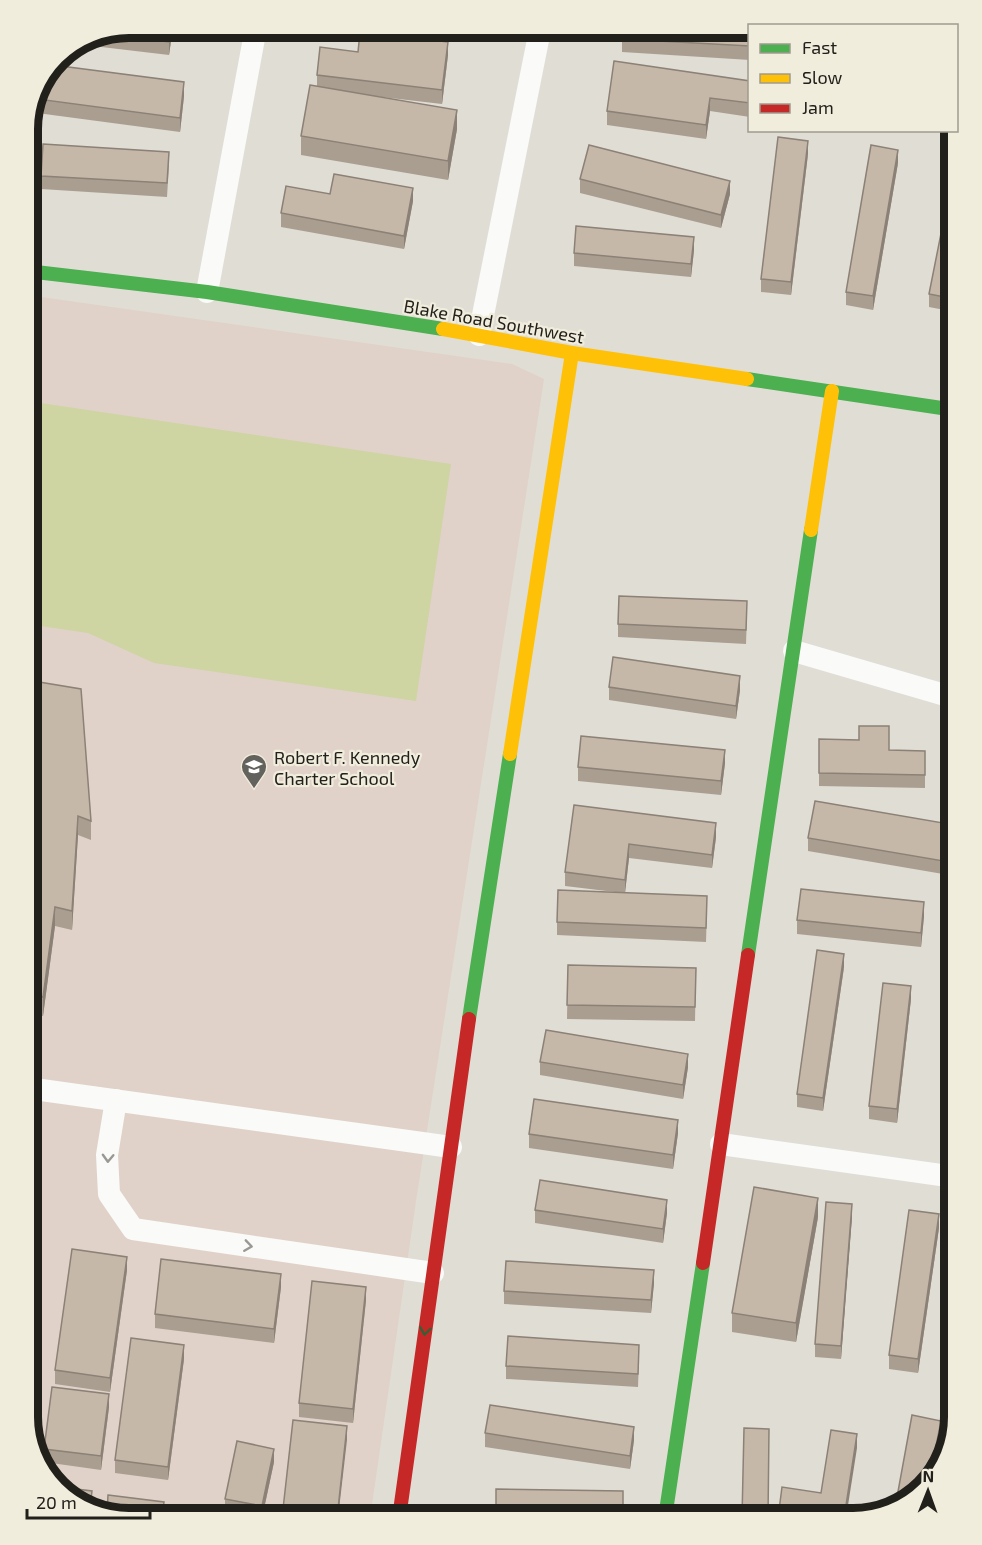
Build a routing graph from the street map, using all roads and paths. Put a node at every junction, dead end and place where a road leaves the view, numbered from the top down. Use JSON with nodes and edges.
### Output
{"nodes":[{"id":1,"x":254,"y":38,"type":"edge"},
{"id":2,"x":538,"y":38,"type":"edge"},
{"id":3,"x":38,"y":272,"type":"edge"},
{"id":4,"x":207,"y":292,"type":"junction"},
{"id":5,"x":479,"y":335,"type":"junction"},
{"id":6,"x":572,"y":353,"type":"junction"},
{"id":7,"x":832,"y":391,"type":"junction"},
{"id":8,"x":944,"y":408,"type":"edge"},
{"id":9,"x":794,"y":651,"type":"junction"},
{"id":10,"x":944,"y":695,"type":"edge"},
{"id":11,"x":38,"y":1089,"type":"edge"},
{"id":12,"x":116,"y":1100,"type":"junction"},
{"id":13,"x":721,"y":1144,"type":"junction"},
{"id":14,"x":451,"y":1147,"type":"junction"},
{"id":15,"x":944,"y":1174,"type":"edge"},
{"id":16,"x":433,"y":1273,"type":"junction"},
{"id":17,"x":400,"y":1507,"type":"edge"},
{"id":18,"x":668,"y":1508,"type":"edge"}],
"edges":[{"from":1,"to":4,"type":"lane"},
{"from":2,"to":5,"type":"lane"},
{"from":3,"to":4,"type":"street","name":"Blake Road Southwest"},
{"from":4,"to":5,"type":"street","name":"Blake Road Southwest"},
{"from":5,"to":6,"type":"street","name":"Blake Road Southwest"},
{"from":6,"to":7,"type":"street","name":"Blake Road Southwest"},
{"from":6,"to":14,"type":"street"},
{"from":7,"to":8,"type":"street","name":"Blake Road Southwest"},
{"from":7,"to":9,"type":"street"},
{"from":9,"to":10,"type":"lane"},
{"from":9,"to":13,"type":"street"},
{"from":11,"to":12,"type":"lane"},
{"from":12,"to":14,"type":"lane"},
{"from":12,"to":16,"type":"lane","one_way":true},
{"from":13,"to":15,"type":"lane"},
{"from":13,"to":18,"type":"street"},
{"from":14,"to":16,"type":"street"},
{"from":16,"to":17,"type":"street","one_way":true}]}
